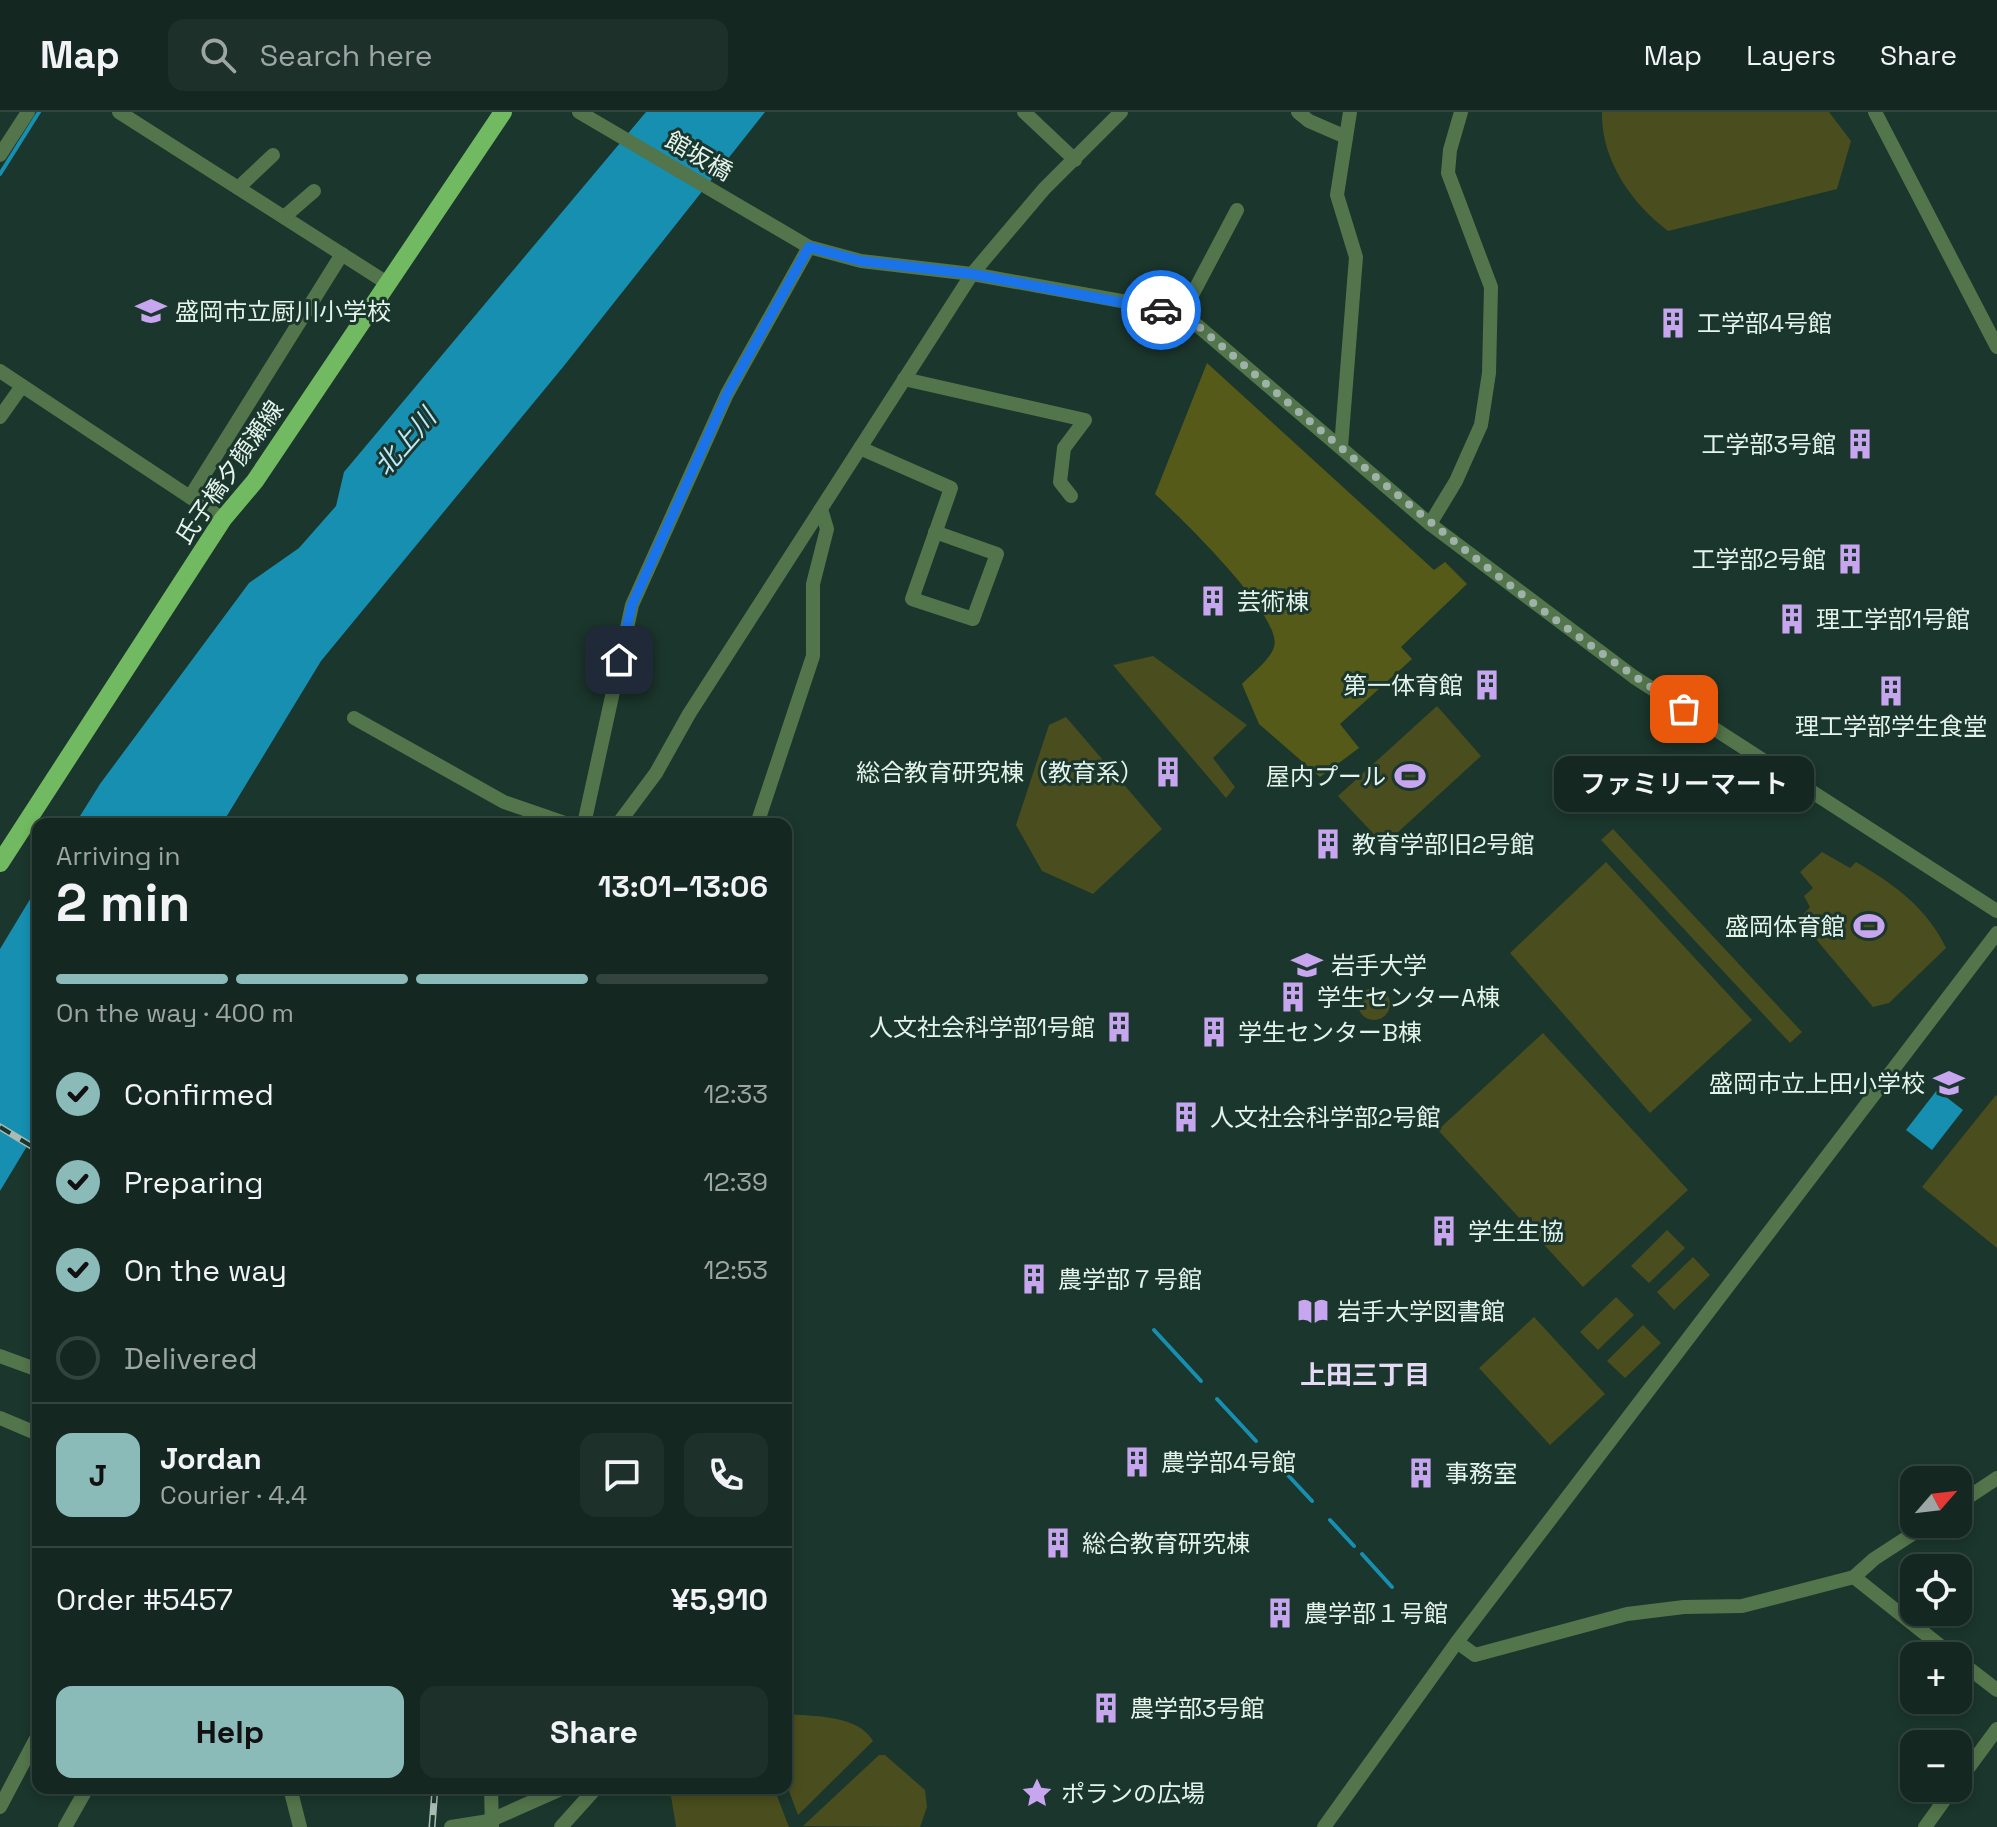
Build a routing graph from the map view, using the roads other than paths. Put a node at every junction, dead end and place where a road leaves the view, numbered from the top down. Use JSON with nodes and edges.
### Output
{"nodes":[{"id":1,"x":28,"y":112,"type":"edge"},
{"id":2,"x":119,"y":112,"type":"edge"},
{"id":3,"x":503,"y":112,"type":"edge"},
{"id":4,"x":579,"y":112,"type":"edge"},
{"id":5,"x":1024,"y":112,"type":"edge"},
{"id":6,"x":1298,"y":112,"type":"edge"},
{"id":7,"x":1350,"y":112,"type":"edge"},
{"id":8,"x":1461,"y":112,"type":"edge"},
{"id":9,"x":1875,"y":112,"type":"edge"},
{"id":10,"x":1118,"y":113,"type":"edge"},
{"id":11,"x":1346,"y":137,"type":"junction"},
{"id":12,"x":0,"y":155,"type":"edge"},
{"id":13,"x":273,"y":155,"type":"dead end"},
{"id":14,"x":1075,"y":160,"type":"junction"},
{"id":15,"x":238,"y":188,"type":"junction"},
{"id":16,"x":314,"y":191,"type":"dead end"},
{"id":17,"x":1237,"y":210,"type":"dead end"},
{"id":18,"x":284,"y":217,"type":"junction"},
{"id":19,"x":809,"y":247,"type":"junction"},
{"id":20,"x":342,"y":254,"type":"junction"},
{"id":21,"x":972,"y":274,"type":"junction"},
{"id":22,"x":387,"y":283,"type":"junction"},
{"id":23,"x":1181,"y":316,"type":"junction"},
{"id":24,"x":1990,"y":316,"type":"edge"},
{"id":25,"x":1997,"y":347,"type":"edge"},
{"id":26,"x":0,"y":371,"type":"edge"},
{"id":27,"x":904,"y":379,"type":"junction"},
{"id":28,"x":22,"y":386,"type":"junction"},
{"id":29,"x":0,"y":417,"type":"edge"},
{"id":30,"x":1341,"y":447,"type":"junction"},
{"id":31,"x":860,"y":448,"type":"junction"},
{"id":32,"x":1071,"y":496,"type":"dead end"},
{"id":33,"x":190,"y":497,"type":"junction"},
{"id":34,"x":821,"y":509,"type":"junction"},
{"id":35,"x":223,"y":519,"type":"junction"},
{"id":36,"x":1430,"y":524,"type":"junction"},
{"id":37,"x":935,"y":532,"type":"junction"},
{"id":38,"x":354,"y":718,"type":"dead end"},
{"id":39,"x":551,"y":818,"type":"edge"},
{"id":40,"x":585,"y":818,"type":"edge"},
{"id":41,"x":622,"y":818,"type":"edge"},
{"id":42,"x":759,"y":818,"type":"edge"},
{"id":43,"x":0,"y":863,"type":"edge"},
{"id":44,"x":1997,"y":911,"type":"edge"},
{"id":45,"x":1997,"y":933,"type":"edge"},
{"id":46,"x":0,"y":1356,"type":"edge"},
{"id":47,"x":32,"y":1368,"type":"edge"},
{"id":48,"x":0,"y":1418,"type":"edge"},
{"id":49,"x":32,"y":1431,"type":"edge"},
{"id":50,"x":1997,"y":1478,"type":"edge"},
{"id":51,"x":1972,"y":1495,"type":"edge"},
{"id":52,"x":1906,"y":1538,"type":"edge"},
{"id":53,"x":1854,"y":1577,"type":"junction"},
{"id":54,"x":1457,"y":1642,"type":"junction"},
{"id":55,"x":1935,"y":1642,"type":"edge"},
{"id":56,"x":1972,"y":1671,"type":"edge"},
{"id":57,"x":1997,"y":1690,"type":"edge"},
{"id":58,"x":1997,"y":1729,"type":"edge"},
{"id":59,"x":32,"y":1746,"type":"edge"},
{"id":60,"x":1972,"y":1763,"type":"edge"},
{"id":61,"x":84,"y":1794,"type":"edge"},
{"id":62,"x":292,"y":1794,"type":"edge"},
{"id":63,"x":491,"y":1794,"type":"edge"},
{"id":64,"x":551,"y":1794,"type":"edge"},
{"id":65,"x":591,"y":1794,"type":"edge"},
{"id":66,"x":1943,"y":1802,"type":"edge"},
{"id":67,"x":0,"y":1807,"type":"edge"},
{"id":68,"x":491,"y":1824,"type":"edge"},
{"id":69,"x":65,"y":1827,"type":"edge"},
{"id":70,"x":300,"y":1827,"type":"edge"},
{"id":71,"x":451,"y":1827,"type":"edge"},
{"id":72,"x":561,"y":1827,"type":"edge"},
{"id":73,"x":1324,"y":1827,"type":"edge"},
{"id":74,"x":1925,"y":1827,"type":"edge"}],
"edges":[{"from":1,"to":12,"type":"street"},
{"from":2,"to":15,"type":"street"},
{"from":3,"to":22,"type":"main road","name":"氏子橋夕顔瀬線"},
{"from":4,"to":19,"type":"street","name":"館坂橋"},
{"from":5,"to":14,"type":"street"},
{"from":6,"to":11,"type":"street"},
{"from":7,"to":11,"type":"street"},
{"from":8,"to":36,"type":"street"},
{"from":9,"to":24,"type":"street"},
{"from":10,"to":14,"type":"street"},
{"from":11,"to":30,"type":"street"},
{"from":13,"to":15,"type":"street"},
{"from":14,"to":21,"type":"street"},
{"from":15,"to":18,"type":"street"},
{"from":16,"to":18,"type":"street"},
{"from":17,"to":23,"type":"street"},
{"from":18,"to":20,"type":"street"},
{"from":19,"to":21,"type":"street","name":"館坂橋"},
{"from":19,"to":40,"type":"street"},
{"from":20,"to":22,"type":"street"},
{"from":20,"to":33,"type":"street"},
{"from":21,"to":23,"type":"street","name":"館坂橋"},
{"from":21,"to":27,"type":"street"},
{"from":22,"to":35,"type":"main road","name":"氏子橋夕顔瀬線"},
{"from":23,"to":30,"type":"street","name":"館坂橋"},
{"from":24,"to":25,"type":"street"},
{"from":26,"to":28,"type":"street"},
{"from":27,"to":31,"type":"street"},
{"from":27,"to":32,"type":"street"},
{"from":28,"to":29,"type":"street"},
{"from":28,"to":33,"type":"street"},
{"from":30,"to":36,"type":"street","name":"館坂橋"},
{"from":31,"to":34,"type":"street"},
{"from":31,"to":37,"type":"street"},
{"from":33,"to":35,"type":"street"},
{"from":34,"to":41,"type":"street"},
{"from":34,"to":42,"type":"street"},
{"from":35,"to":43,"type":"main road","name":"氏子橋夕顔瀬線"},
{"from":36,"to":44,"type":"street","name":"館坂橋"},
{"from":37,"to":37,"type":"street"},
{"from":38,"to":39,"type":"street"},
{"from":45,"to":54,"type":"street"},
{"from":46,"to":47,"type":"street"},
{"from":48,"to":49,"type":"street"},
{"from":50,"to":51,"type":"street"},
{"from":52,"to":53,"type":"street"},
{"from":53,"to":54,"type":"street"},
{"from":53,"to":55,"type":"street"},
{"from":54,"to":73,"type":"street"},
{"from":56,"to":57,"type":"street"},
{"from":58,"to":60,"type":"street"},
{"from":59,"to":67,"type":"street"},
{"from":61,"to":69,"type":"street"},
{"from":62,"to":70,"type":"street"},
{"from":63,"to":68,"type":"street"},
{"from":64,"to":68,"type":"street"},
{"from":65,"to":72,"type":"street"},
{"from":66,"to":74,"type":"street"},
{"from":68,"to":71,"type":"street"}]}
